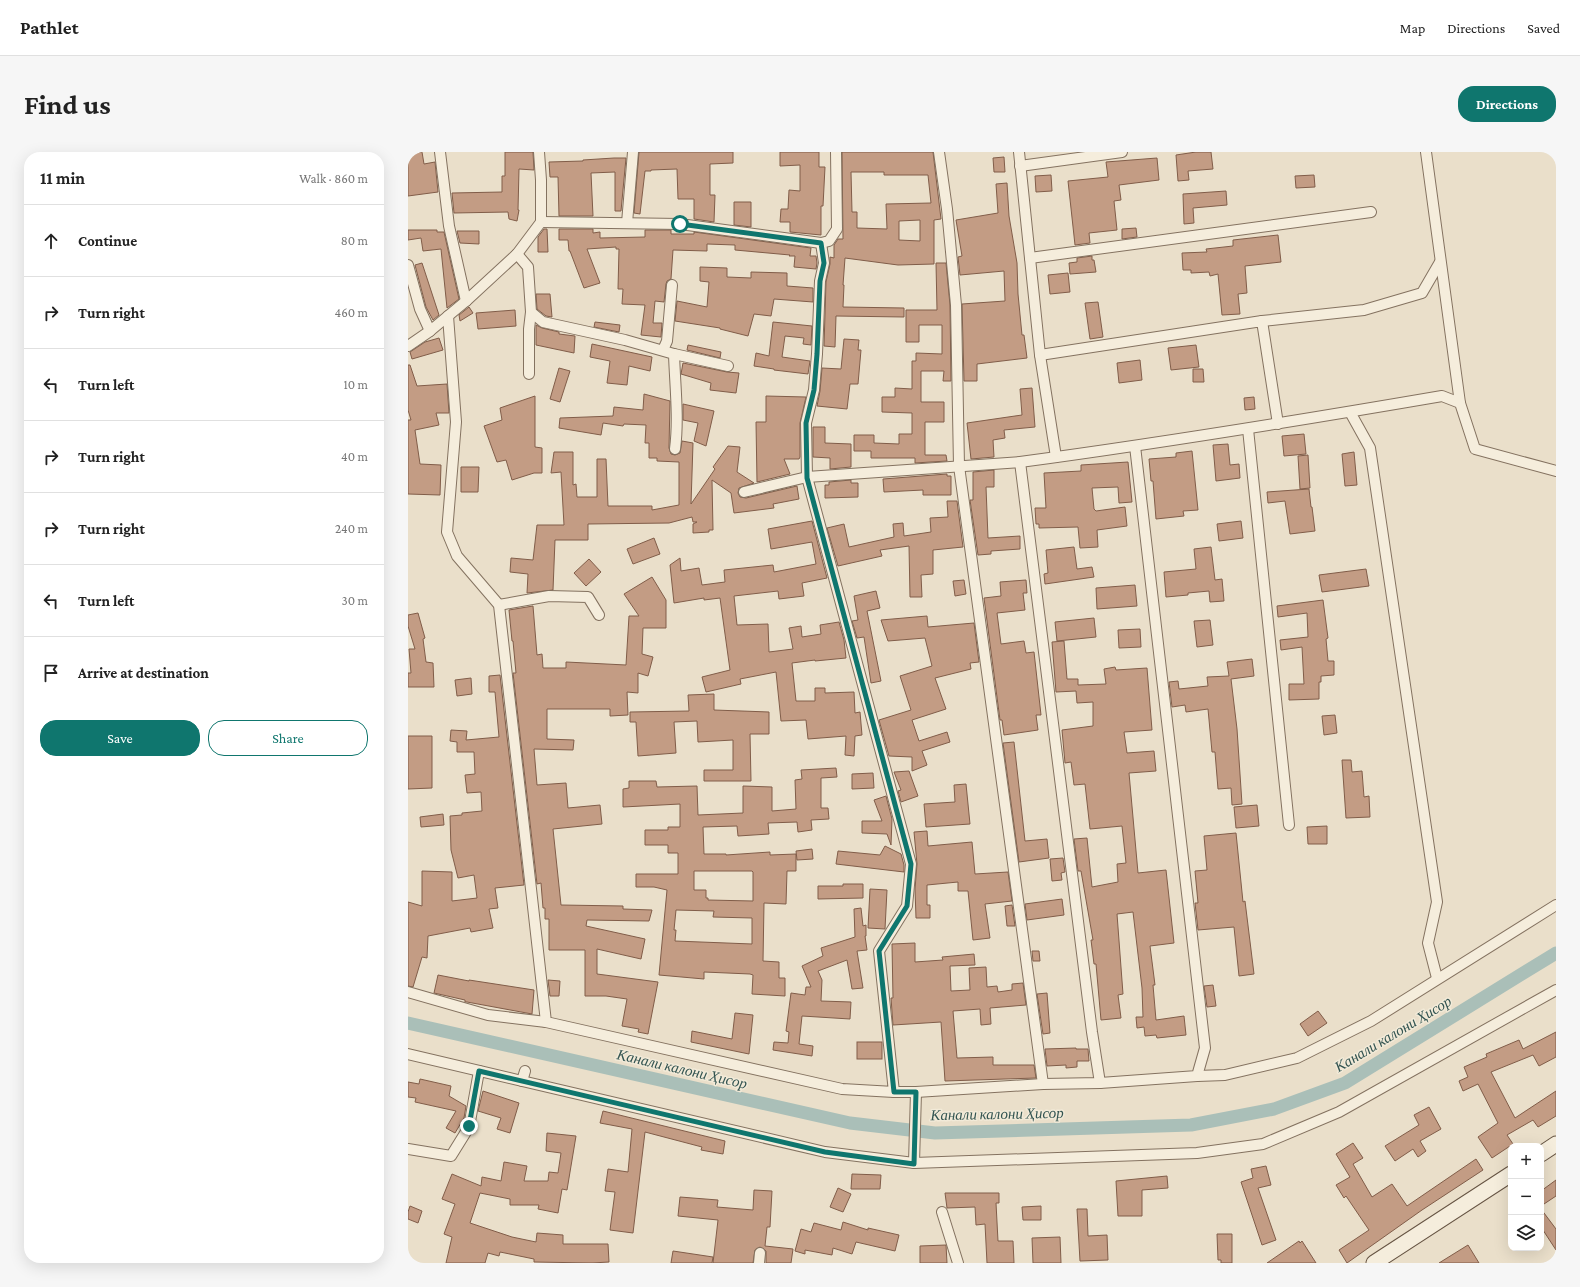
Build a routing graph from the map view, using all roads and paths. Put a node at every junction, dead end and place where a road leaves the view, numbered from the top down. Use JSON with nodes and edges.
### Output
{"nodes":[{"id":1,"x":440,"y":152,"type":"edge"},
{"id":2,"x":538,"y":152,"type":"edge"},
{"id":3,"x":633,"y":152,"type":"edge"},
{"id":4,"x":836,"y":152,"type":"edge"},
{"id":5,"x":939,"y":152,"type":"edge"},
{"id":6,"x":1019,"y":152,"type":"edge"},
{"id":7,"x":1122,"y":152,"type":"edge"},
{"id":8,"x":1426,"y":152,"type":"edge"},
{"id":9,"x":1020,"y":166,"type":"junction"},
{"id":10,"x":1371,"y":212,"type":"dead end"},
{"id":11,"x":541,"y":222,"type":"junction"},
{"id":12,"x":626,"y":223,"type":"junction"},
{"id":13,"x":821,"y":243,"type":"junction"},
{"id":14,"x":517,"y":254,"type":"junction"},
{"id":15,"x":1030,"y":258,"type":"junction"},
{"id":16,"x":1440,"y":262,"type":"junction"},
{"id":17,"x":408,"y":265,"type":"edge"},
{"id":18,"x":672,"y":285,"type":"dead end"},
{"id":19,"x":466,"y":301,"type":"junction"},
{"id":20,"x":532,"y":312,"type":"junction"},
{"id":21,"x":448,"y":316,"type":"junction"},
{"id":22,"x":1262,"y":321,"type":"junction"},
{"id":23,"x":430,"y":331,"type":"junction"},
{"id":24,"x":408,"y":346,"type":"edge"},
{"id":25,"x":663,"y":350,"type":"junction"},
{"id":26,"x":674,"y":354,"type":"junction"},
{"id":27,"x":1040,"y":355,"type":"junction"},
{"id":28,"x":728,"y":366,"type":"dead end"},
{"id":29,"x":529,"y":374,"type":"dead end"},
{"id":30,"x":1460,"y":403,"type":"junction"},
{"id":31,"x":1350,"y":412,"type":"junction"},
{"id":32,"x":1278,"y":424,"type":"junction"},
{"id":33,"x":1248,"y":429,"type":"junction"},
{"id":34,"x":1135,"y":446,"type":"junction"},
{"id":35,"x":675,"y":449,"type":"dead end"},
{"id":36,"x":1056,"y":457,"type":"junction"},
{"id":37,"x":1020,"y":462,"type":"junction"},
{"id":38,"x":959,"y":466,"type":"junction"},
{"id":39,"x":1556,"y":471,"type":"edge"},
{"id":40,"x":807,"y":478,"type":"junction"},
{"id":41,"x":744,"y":492,"type":"dead end"},
{"id":42,"x":499,"y":605,"type":"junction"},
{"id":43,"x":599,"y":615,"type":"dead end"},
{"id":44,"x":1289,"y":825,"type":"dead end"},
{"id":45,"x":1556,"y":905,"type":"edge"},
{"id":46,"x":1437,"y":978,"type":"junction"},
{"id":47,"x":1556,"y":990,"type":"edge"},
{"id":48,"x":408,"y":992,"type":"edge"},
{"id":49,"x":546,"y":1022,"type":"junction"},
{"id":50,"x":408,"y":1054,"type":"edge"},
{"id":51,"x":479,"y":1071,"type":"junction"},
{"id":52,"x":525,"y":1071,"type":"dead end"},
{"id":53,"x":1197,"y":1076,"type":"junction"},
{"id":54,"x":522,"y":1081,"type":"junction"},
{"id":55,"x":1100,"y":1083,"type":"junction"},
{"id":56,"x":1043,"y":1084,"type":"junction"},
{"id":57,"x":894,"y":1092,"type":"junction"},
{"id":58,"x":915,"y":1096,"type":"junction"},
{"id":59,"x":1556,"y":1144,"type":"edge"},
{"id":60,"x":408,"y":1149,"type":"edge"},
{"id":61,"x":1544,"y":1152,"type":"edge"},
{"id":62,"x":914,"y":1164,"type":"junction"},
{"id":63,"x":1508,"y":1176,"type":"edge"},
{"id":64,"x":942,"y":1212,"type":"dead end"},
{"id":65,"x":958,"y":1263,"type":"edge"},
{"id":66,"x":1374,"y":1263,"type":"edge"}],
"edges":[{"from":1,"to":19,"type":"street"},
{"from":2,"to":11,"type":"street"},
{"from":3,"to":12,"type":"street"},
{"from":4,"to":13,"type":"street"},
{"from":5,"to":38,"type":"street"},
{"from":6,"to":9,"type":"street"},
{"from":7,"to":9,"type":"street"},
{"from":8,"to":16,"type":"street"},
{"from":9,"to":15,"type":"street"},
{"from":10,"to":15,"type":"street"},
{"from":11,"to":12,"type":"street"},
{"from":11,"to":14,"type":"street"},
{"from":12,"to":13,"type":"street"},
{"from":13,"to":40,"type":"street"},
{"from":14,"to":19,"type":"street"},
{"from":14,"to":20,"type":"street"},
{"from":15,"to":27,"type":"street"},
{"from":16,"to":22,"type":"street"},
{"from":16,"to":30,"type":"street"},
{"from":17,"to":23,"type":"street"},
{"from":18,"to":25,"type":"street"},
{"from":19,"to":21,"type":"street"},
{"from":20,"to":25,"type":"street"},
{"from":20,"to":29,"type":"street"},
{"from":21,"to":23,"type":"street"},
{"from":21,"to":42,"type":"street"},
{"from":22,"to":27,"type":"street"},
{"from":22,"to":32,"type":"street"},
{"from":23,"to":24,"type":"street"},
{"from":25,"to":26,"type":"street"},
{"from":26,"to":28,"type":"street"},
{"from":26,"to":35,"type":"street"},
{"from":27,"to":36,"type":"street"},
{"from":30,"to":31,"type":"street"},
{"from":30,"to":39,"type":"street"},
{"from":31,"to":32,"type":"street"},
{"from":31,"to":46,"type":"street"},
{"from":32,"to":33,"type":"street"},
{"from":33,"to":34,"type":"street"},
{"from":33,"to":44,"type":"street"},
{"from":34,"to":36,"type":"street"},
{"from":34,"to":53,"type":"street"},
{"from":36,"to":37,"type":"street"},
{"from":37,"to":38,"type":"street"},
{"from":37,"to":55,"type":"street"},
{"from":38,"to":40,"type":"street"},
{"from":38,"to":56,"type":"street"},
{"from":40,"to":41,"type":"street"},
{"from":40,"to":57,"type":"street"},
{"from":42,"to":43,"type":"street"},
{"from":42,"to":49,"type":"street"},
{"from":45,"to":46,"type":"street"},
{"from":46,"to":53,"type":"street"},
{"from":47,"to":62,"type":"street"},
{"from":48,"to":49,"type":"street"},
{"from":49,"to":57,"type":"street"},
{"from":50,"to":51,"type":"street"},
{"from":51,"to":54,"type":"street"},
{"from":51,"to":60,"type":"street"},
{"from":52,"to":54,"type":"street"},
{"from":53,"to":55,"type":"street"},
{"from":54,"to":62,"type":"street"},
{"from":55,"to":56,"type":"street"},
{"from":56,"to":58,"type":"street"},
{"from":57,"to":58,"type":"street"},
{"from":58,"to":62,"type":"street"},
{"from":59,"to":61,"type":"main road"},
{"from":63,"to":66,"type":"main road"},
{"from":64,"to":65,"type":"street"}]}
